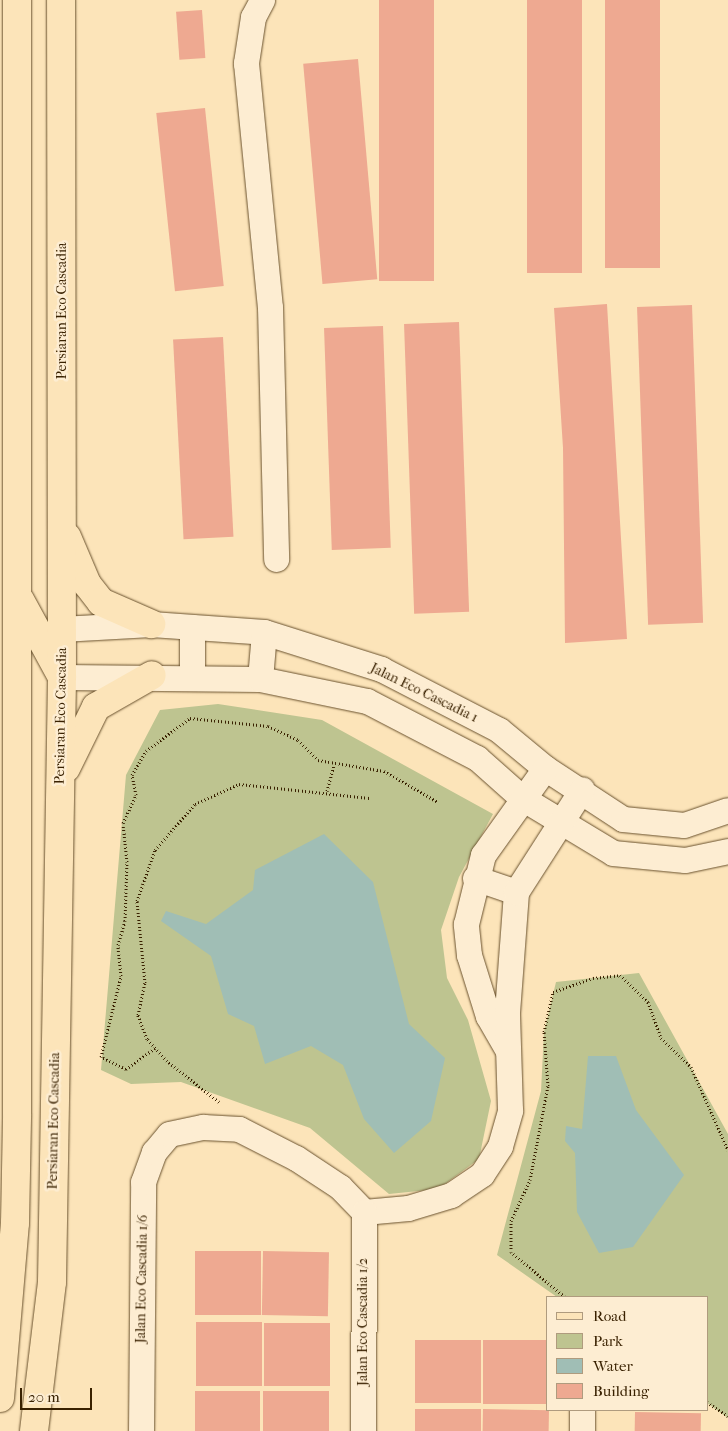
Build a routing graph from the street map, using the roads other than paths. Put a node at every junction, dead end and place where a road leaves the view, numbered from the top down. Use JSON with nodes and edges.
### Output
{"nodes":[{"id":1,"x":17,"y":0,"type":"edge"},
{"id":2,"x":61,"y":0,"type":"edge"},
{"id":3,"x":262,"y":0,"type":"edge"},
{"id":4,"x":62,"y":522,"type":"junction"},
{"id":5,"x":15,"y":559,"type":"junction"},
{"id":6,"x":276,"y":559,"type":"dead end"},
{"id":7,"x":152,"y":624,"type":"junction"},
{"id":8,"x":192,"y":626,"type":"junction"},
{"id":9,"x":264,"y":632,"type":"junction"},
{"id":10,"x":52,"y":639,"type":"junction"},
{"id":11,"x":152,"y":675,"type":"junction"},
{"id":12,"x":192,"y":675,"type":"junction"},
{"id":13,"x":62,"y":678,"type":"junction"},
{"id":14,"x":260,"y":679,"type":"junction"},
{"id":15,"x":15,"y":722,"type":"junction"},
{"id":16,"x":544,"y":768,"type":"junction"},
{"id":17,"x":60,"y":782,"type":"junction"},
{"id":18,"x":582,"y":789,"type":"junction"},
{"id":19,"x":522,"y":798,"type":"junction"},
{"id":20,"x":728,"y":810,"type":"edge"},
{"id":21,"x":559,"y":821,"type":"junction"},
{"id":22,"x":728,"y":852,"type":"edge"},
{"id":23,"x":475,"y":878,"type":"junction"},
{"id":24,"x":516,"y":892,"type":"junction"},
{"id":25,"x":510,"y":1053,"type":"junction"},
{"id":26,"x":364,"y":1212,"type":"junction"},
{"id":27,"x":0,"y":1398,"type":"edge"},
{"id":28,"x":582,"y":1411,"type":"edge"},
{"id":29,"x":34,"y":1431,"type":"edge"},
{"id":30,"x":141,"y":1431,"type":"edge"},
{"id":31,"x":363,"y":1431,"type":"edge"},
{"id":32,"x":582,"y":1431,"type":"edge"}],
"edges":[{"from":1,"to":5,"type":"main road"},
{"from":2,"to":4,"type":"main road","name":"Persiaran Eco Cascadia"},
{"from":3,"to":6,"type":"street"},
{"from":4,"to":7,"type":"main road"},
{"from":4,"to":10,"type":"main road","name":"Persiaran Eco Cascadia"},
{"from":5,"to":10,"type":"main road"},
{"from":5,"to":15,"type":"main road"},
{"from":7,"to":8,"type":"street","name":"Jalan Eco Cascadia 1"},
{"from":7,"to":10,"type":"street","name":"Jalan Eco Cascadia 1"},
{"from":8,"to":9,"type":"street","name":"Jalan Eco Cascadia 1"},
{"from":8,"to":12,"type":"street"},
{"from":9,"to":14,"type":"street"},
{"from":9,"to":16,"type":"street","name":"Jalan Eco Cascadia 1"},
{"from":10,"to":13,"type":"main road","name":"Persiaran Eco Cascadia"},
{"from":10,"to":15,"type":"main road"},
{"from":11,"to":12,"type":"street"},
{"from":11,"to":13,"type":"street"},
{"from":11,"to":17,"type":"main road"},
{"from":12,"to":14,"type":"street"},
{"from":13,"to":17,"type":"main road","name":"Persiaran Eco Cascadia"},
{"from":14,"to":19,"type":"street"},
{"from":15,"to":27,"type":"main road"},
{"from":16,"to":18,"type":"street","name":"Jalan Eco Cascadia 1"},
{"from":16,"to":19,"type":"street"},
{"from":17,"to":29,"type":"main road","name":"Persiaran Eco Cascadia"},
{"from":18,"to":20,"type":"street","name":"Jalan Eco Cascadia 1"},
{"from":18,"to":21,"type":"street"},
{"from":19,"to":21,"type":"street"},
{"from":19,"to":23,"type":"street"},
{"from":21,"to":22,"type":"street"},
{"from":21,"to":24,"type":"street"},
{"from":23,"to":24,"type":"street"},
{"from":23,"to":25,"type":"street"},
{"from":24,"to":25,"type":"street"},
{"from":25,"to":26,"type":"street"},
{"from":26,"to":30,"type":"street","name":"Jalan Eco Cascadia 1/6"},
{"from":26,"to":31,"type":"street","name":"Jalan Eco Cascadia 1/2"},
{"from":28,"to":32,"type":"street"}]}
